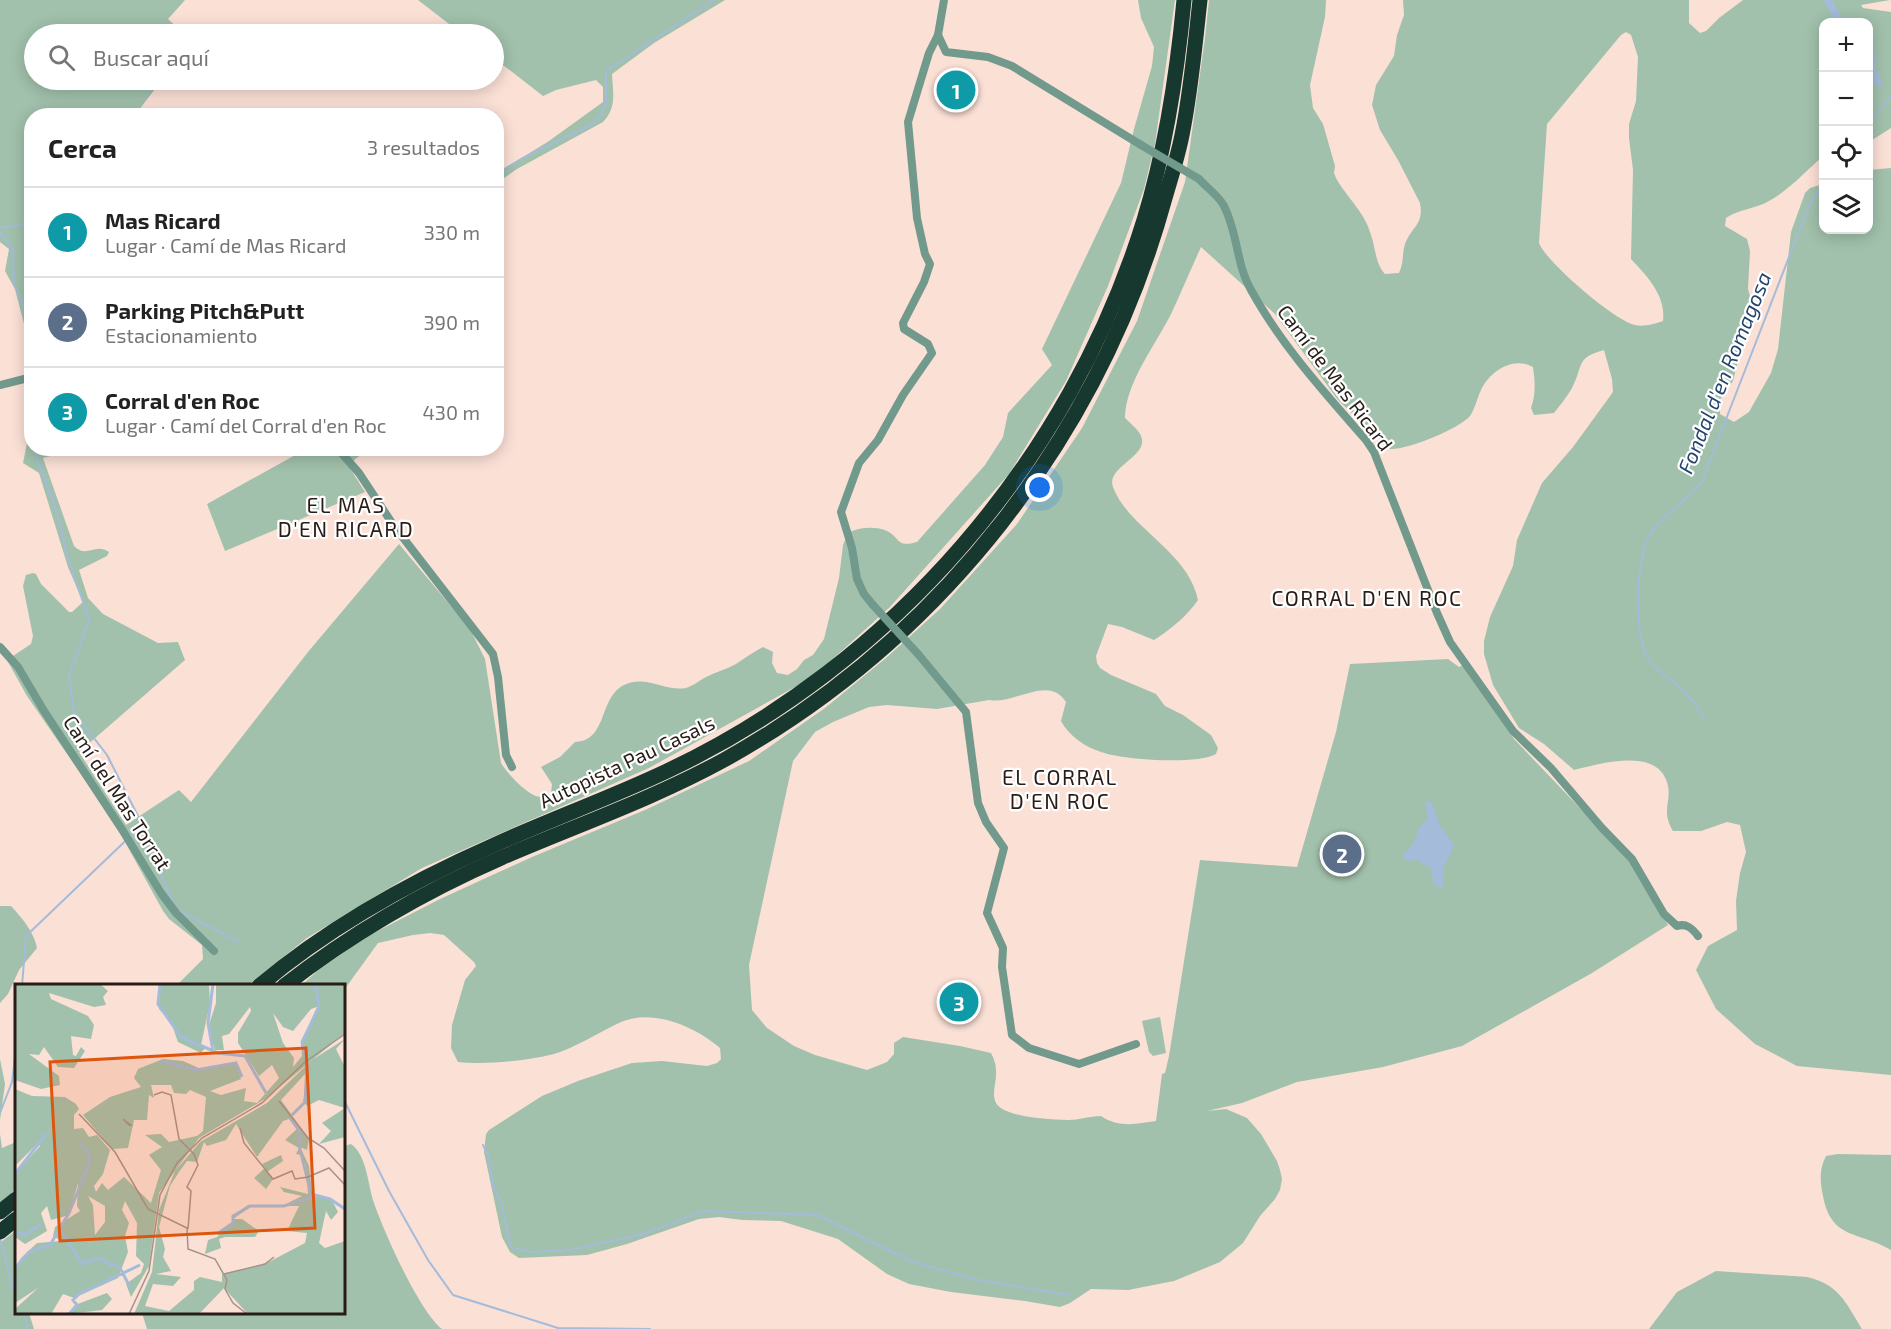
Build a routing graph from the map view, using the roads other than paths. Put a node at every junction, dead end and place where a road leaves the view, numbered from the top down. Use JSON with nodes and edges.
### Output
{"nodes":[{"id":1,"x":944,"y":0,"type":"edge"},
{"id":2,"x":1184,"y":0,"type":"edge"},
{"id":3,"x":1200,"y":0,"type":"edge"},
{"id":4,"x":938,"y":35,"type":"junction"},
{"id":5,"x":24,"y":379,"type":"edge"},
{"id":6,"x":0,"y":385,"type":"edge"},
{"id":7,"x":344,"y":456,"type":"edge"},
{"id":8,"x":0,"y":647,"type":"edge"},
{"id":9,"x":512,"y":767,"type":"dead end"},
{"id":10,"x":1698,"y":936,"type":"dead end"},
{"id":11,"x":214,"y":951,"type":"dead end"},
{"id":12,"x":262,"y":984,"type":"edge"},
{"id":13,"x":287,"y":984,"type":"edge"},
{"id":14,"x":1136,"y":1044,"type":"dead end"},
{"id":15,"x":15,"y":1200,"type":"edge"},
{"id":16,"x":0,"y":1212,"type":"edge"},
{"id":17,"x":15,"y":1220,"type":"edge"},
{"id":18,"x":0,"y":1232,"type":"edge"}],
"edges":[{"from":1,"to":4,"type":"street"},
{"from":2,"to":12,"type":"highway","name":"Autopista Pau Casals"},
{"from":3,"to":13,"type":"highway","name":"Autopista Pau Casals"},
{"from":4,"to":10,"type":"street","name":"Camí de Mas Ricard","bridge":true},
{"from":4,"to":14,"type":"street","bridge":true},
{"from":5,"to":6,"type":"street"},
{"from":7,"to":9,"type":"street"},
{"from":8,"to":11,"type":"street","name":"Camí del Mas Torrat"},
{"from":15,"to":16,"type":"highway"},
{"from":17,"to":18,"type":"highway"}]}
